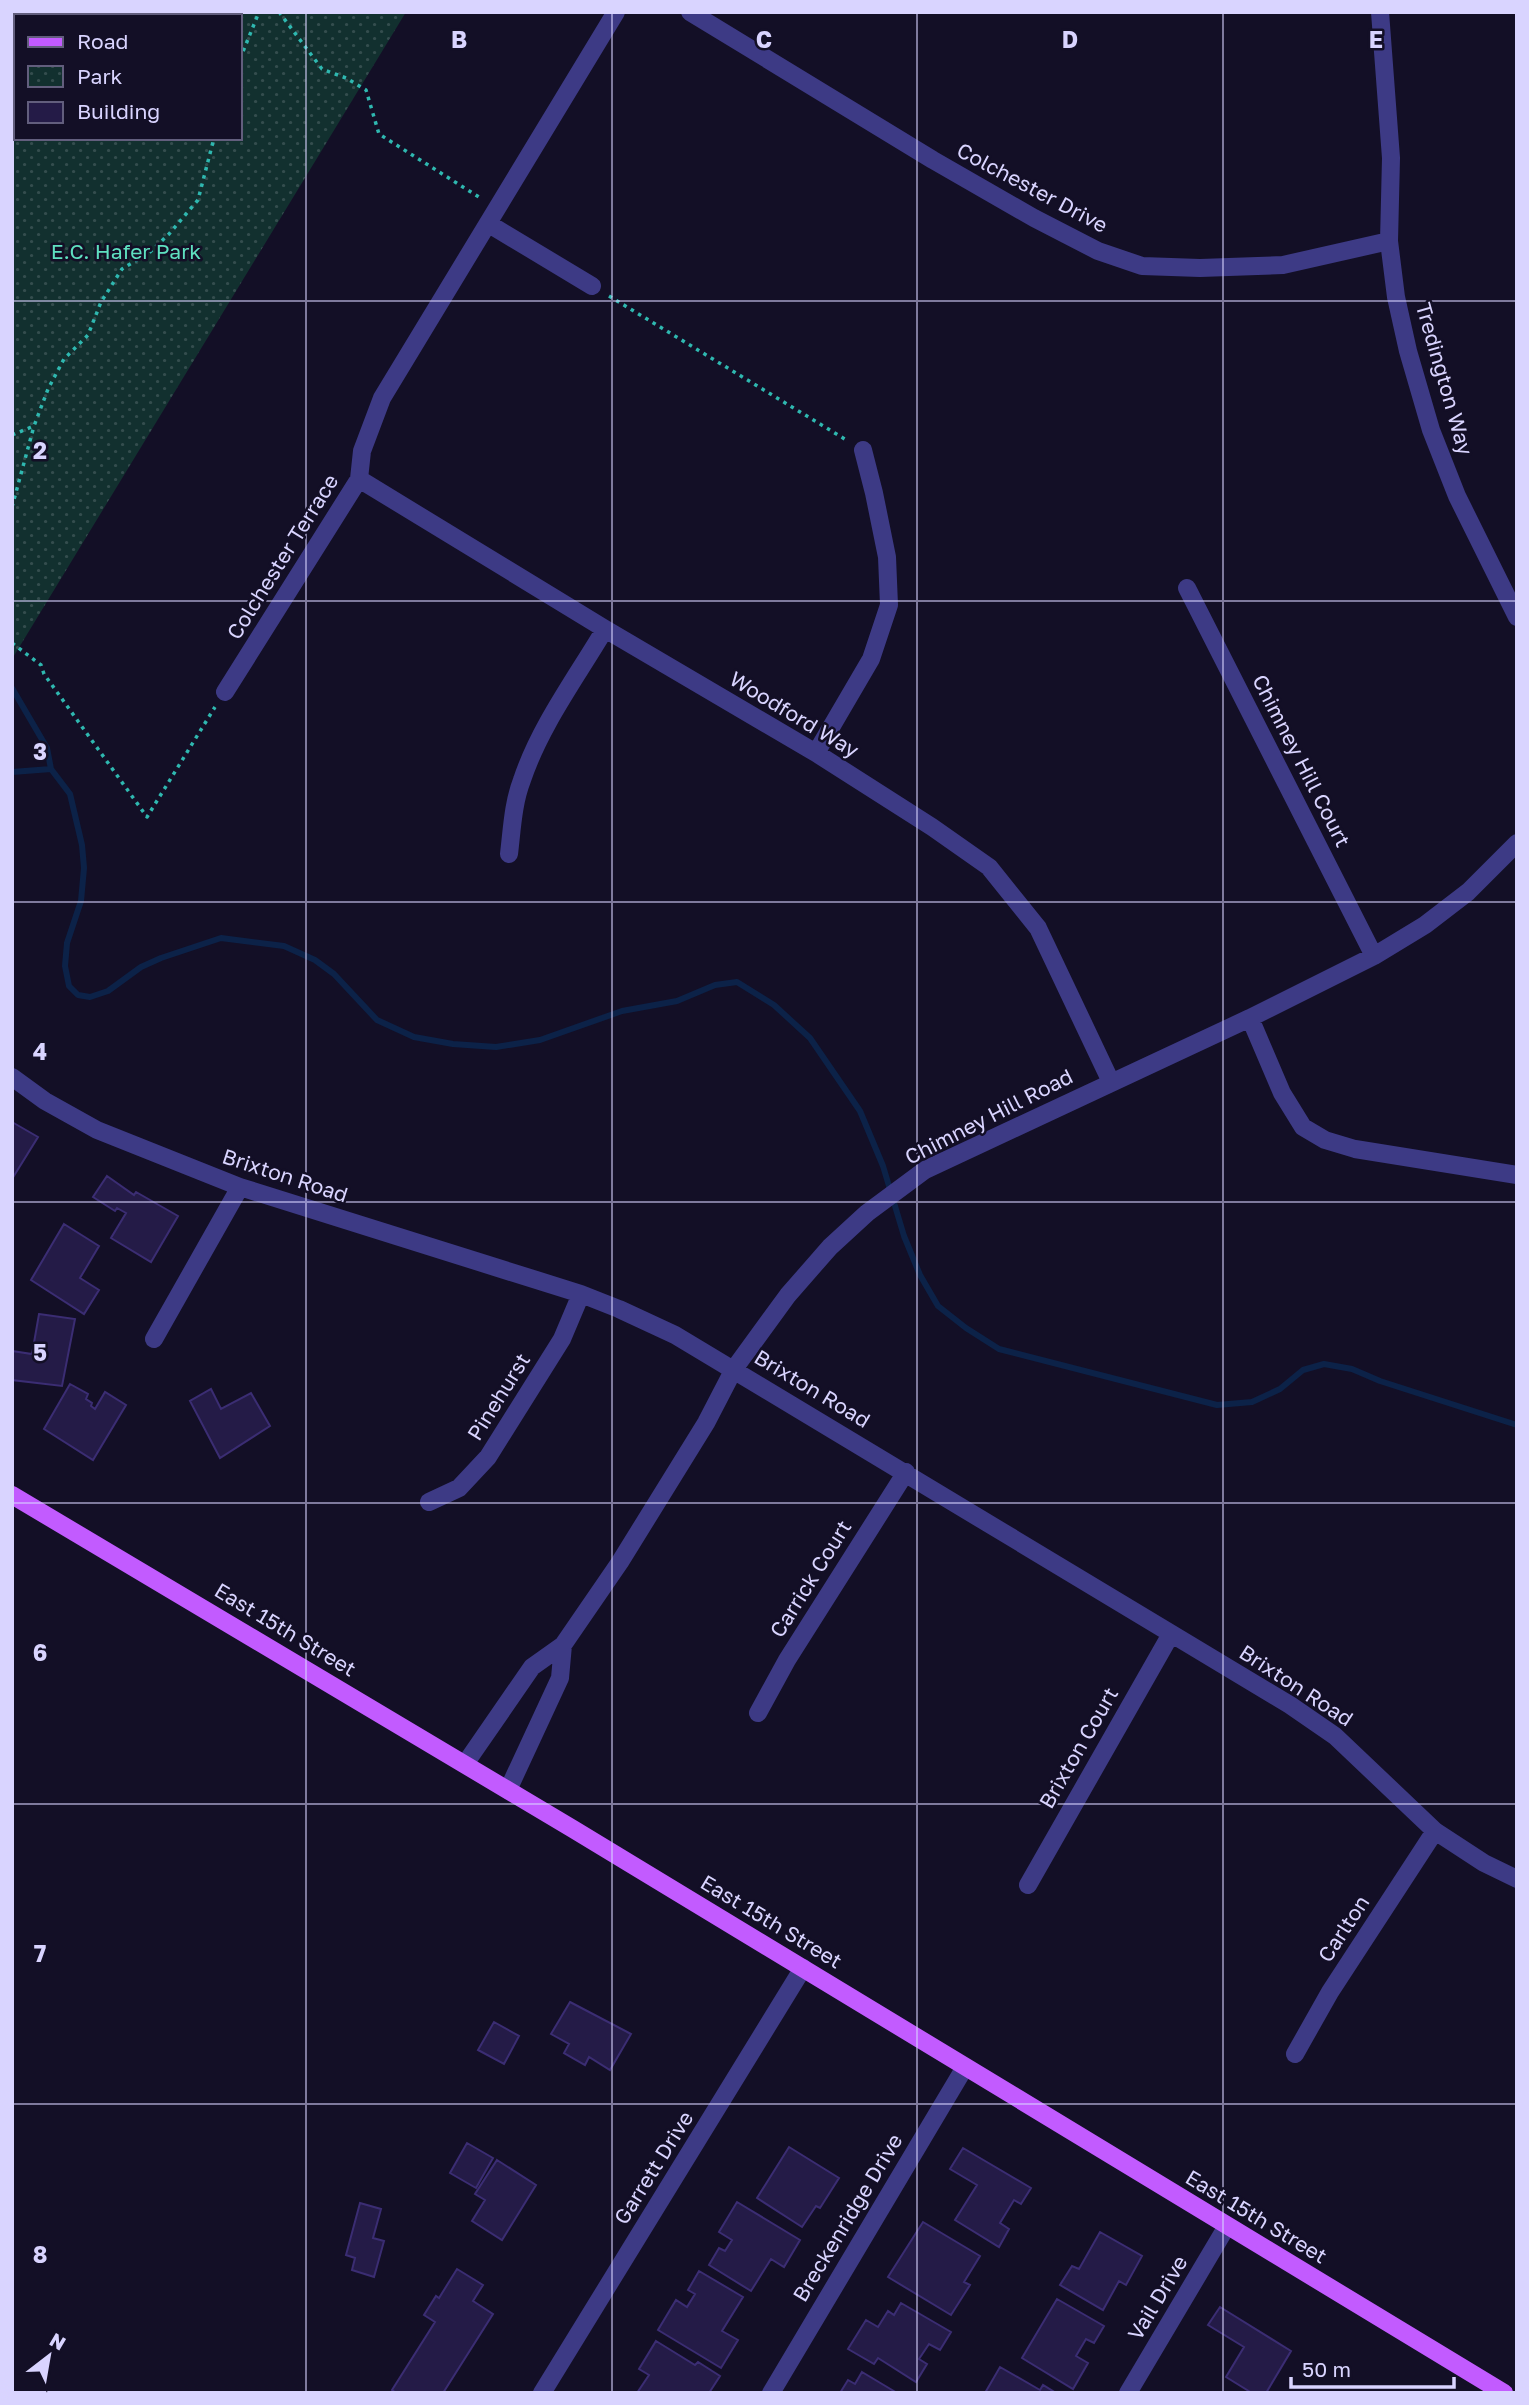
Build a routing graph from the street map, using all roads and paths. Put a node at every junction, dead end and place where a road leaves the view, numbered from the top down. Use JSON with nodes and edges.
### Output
{"nodes":[{"id":1,"x":259,"y":12,"type":"edge"},
{"id":2,"x":279,"y":12,"type":"edge"},
{"id":3,"x":616,"y":12,"type":"edge"},
{"id":4,"x":690,"y":12,"type":"edge"},
{"id":5,"x":1380,"y":12,"type":"edge"},
{"id":6,"x":242,"y":54,"type":"edge"},
{"id":7,"x":213,"y":140,"type":"edge"},
{"id":8,"x":494,"y":217,"type":"junction"},
{"id":9,"x":1389,"y":241,"type":"junction"},
{"id":10,"x":592,"y":286,"type":"joint"},
{"id":11,"x":34,"y":426,"type":"junction"},
{"id":12,"x":12,"y":435,"type":"edge"},
{"id":13,"x":863,"y":450,"type":"joint"},
{"id":14,"x":359,"y":479,"type":"junction"},
{"id":15,"x":12,"y":507,"type":"edge"},
{"id":16,"x":1187,"y":587,"type":"dead end"},
{"id":17,"x":1517,"y":617,"type":"edge"},
{"id":18,"x":605,"y":629,"type":"junction"},
{"id":19,"x":12,"y":643,"type":"edge"},
{"id":20,"x":225,"y":692,"type":"joint"},
{"id":21,"x":816,"y":753,"type":"junction"},
{"id":22,"x":1517,"y":843,"type":"edge"},
{"id":23,"x":509,"y":854,"type":"dead end"},
{"id":24,"x":1374,"y":956,"type":"junction"},
{"id":25,"x":1250,"y":1018,"type":"junction"},
{"id":26,"x":12,"y":1077,"type":"edge"},
{"id":27,"x":1111,"y":1082,"type":"junction"},
{"id":28,"x":1517,"y":1175,"type":"edge"},
{"id":29,"x":240,"y":1187,"type":"junction"},
{"id":30,"x":581,"y":1294,"type":"junction"},
{"id":31,"x":154,"y":1339,"type":"dead end"},
{"id":32,"x":734,"y":1369,"type":"junction"},
{"id":33,"x":906,"y":1472,"type":"junction"},
{"id":34,"x":12,"y":1495,"type":"edge"},
{"id":35,"x":429,"y":1502,"type":"dead end"},
{"id":36,"x":1171,"y":1634,"type":"junction"},
{"id":37,"x":563,"y":1645,"type":"junction"},
{"id":38,"x":758,"y":1713,"type":"dead end"},
{"id":39,"x":465,"y":1764,"type":"junction"},
{"id":40,"x":508,"y":1790,"type":"junction"},
{"id":41,"x":1435,"y":1831,"type":"junction"},
{"id":42,"x":1517,"y":1879,"type":"edge"},
{"id":43,"x":1028,"y":1885,"type":"dead end"},
{"id":44,"x":803,"y":1968,"type":"junction"},
{"id":45,"x":1295,"y":2054,"type":"dead end"},
{"id":46,"x":965,"y":2067,"type":"junction"},
{"id":47,"x":1227,"y":2227,"type":"junction"},
{"id":48,"x":542,"y":2393,"type":"edge"},
{"id":49,"x":771,"y":2393,"type":"edge"},
{"id":50,"x":1128,"y":2393,"type":"edge"},
{"id":51,"x":1504,"y":2393,"type":"edge"}],
"edges":[{"from":1,"to":6,"type":"path"},
{"from":2,"to":8,"type":"path"},
{"from":3,"to":8,"type":"street","name":"Colchester Terrace"},
{"from":4,"to":9,"type":"street","name":"Colchester Drive"},
{"from":5,"to":9,"type":"street","name":"Tredington Way"},
{"from":7,"to":11,"type":"path"},
{"from":8,"to":10,"type":"street"},
{"from":8,"to":14,"type":"street","name":"Colchester Terrace"},
{"from":9,"to":17,"type":"street","name":"Tredington Way"},
{"from":10,"to":13,"type":"path"},
{"from":11,"to":12,"type":"path"},
{"from":11,"to":15,"type":"path"},
{"from":13,"to":21,"type":"street"},
{"from":14,"to":18,"type":"street","name":"Woodford Way"},
{"from":14,"to":20,"type":"street","name":"Colchester Terrace"},
{"from":16,"to":24,"type":"street","name":"Chimney Hill Court"},
{"from":18,"to":21,"type":"street","name":"Woodford Way"},
{"from":18,"to":23,"type":"street"},
{"from":19,"to":20,"type":"path"},
{"from":21,"to":27,"type":"street","name":"Woodford Way"},
{"from":22,"to":24,"type":"street","name":"Chimney Hill Road"},
{"from":24,"to":25,"type":"street","name":"Chimney Hill Road"},
{"from":25,"to":27,"type":"street","name":"Chimney Hill Road"},
{"from":25,"to":28,"type":"street"},
{"from":26,"to":29,"type":"street","name":"Brixton Road"},
{"from":27,"to":32,"type":"street","name":"Chimney Hill Road"},
{"from":29,"to":30,"type":"street","name":"Brixton Road"},
{"from":29,"to":31,"type":"street"},
{"from":30,"to":32,"type":"street","name":"Brixton Road"},
{"from":30,"to":35,"type":"street","name":"Pinehurst"},
{"from":32,"to":33,"type":"street","name":"Brixton Road"},
{"from":32,"to":37,"type":"street","name":"Chimney Hill Road"},
{"from":33,"to":36,"type":"street","name":"Brixton Road"},
{"from":33,"to":38,"type":"street","name":"Carrick Court"},
{"from":34,"to":39,"type":"main road","name":"East 15th Street"},
{"from":36,"to":41,"type":"street","name":"Brixton Road"},
{"from":36,"to":43,"type":"street","name":"Brixton Court"},
{"from":37,"to":39,"type":"street"},
{"from":37,"to":40,"type":"street"},
{"from":39,"to":40,"type":"main road","name":"East 15th Street"},
{"from":40,"to":44,"type":"main road","name":"East 15th Street"},
{"from":41,"to":42,"type":"street","name":"Brixton Road"},
{"from":41,"to":45,"type":"street","name":"Carlton"},
{"from":44,"to":46,"type":"main road","name":"East 15th Street"},
{"from":44,"to":48,"type":"street","name":"Garrett Drive"},
{"from":46,"to":47,"type":"main road","name":"East 15th Street"},
{"from":46,"to":49,"type":"street","name":"Breckenridge Drive"},
{"from":47,"to":50,"type":"street","name":"Vail Drive"},
{"from":47,"to":51,"type":"main road","name":"East 15th Street"}]}
